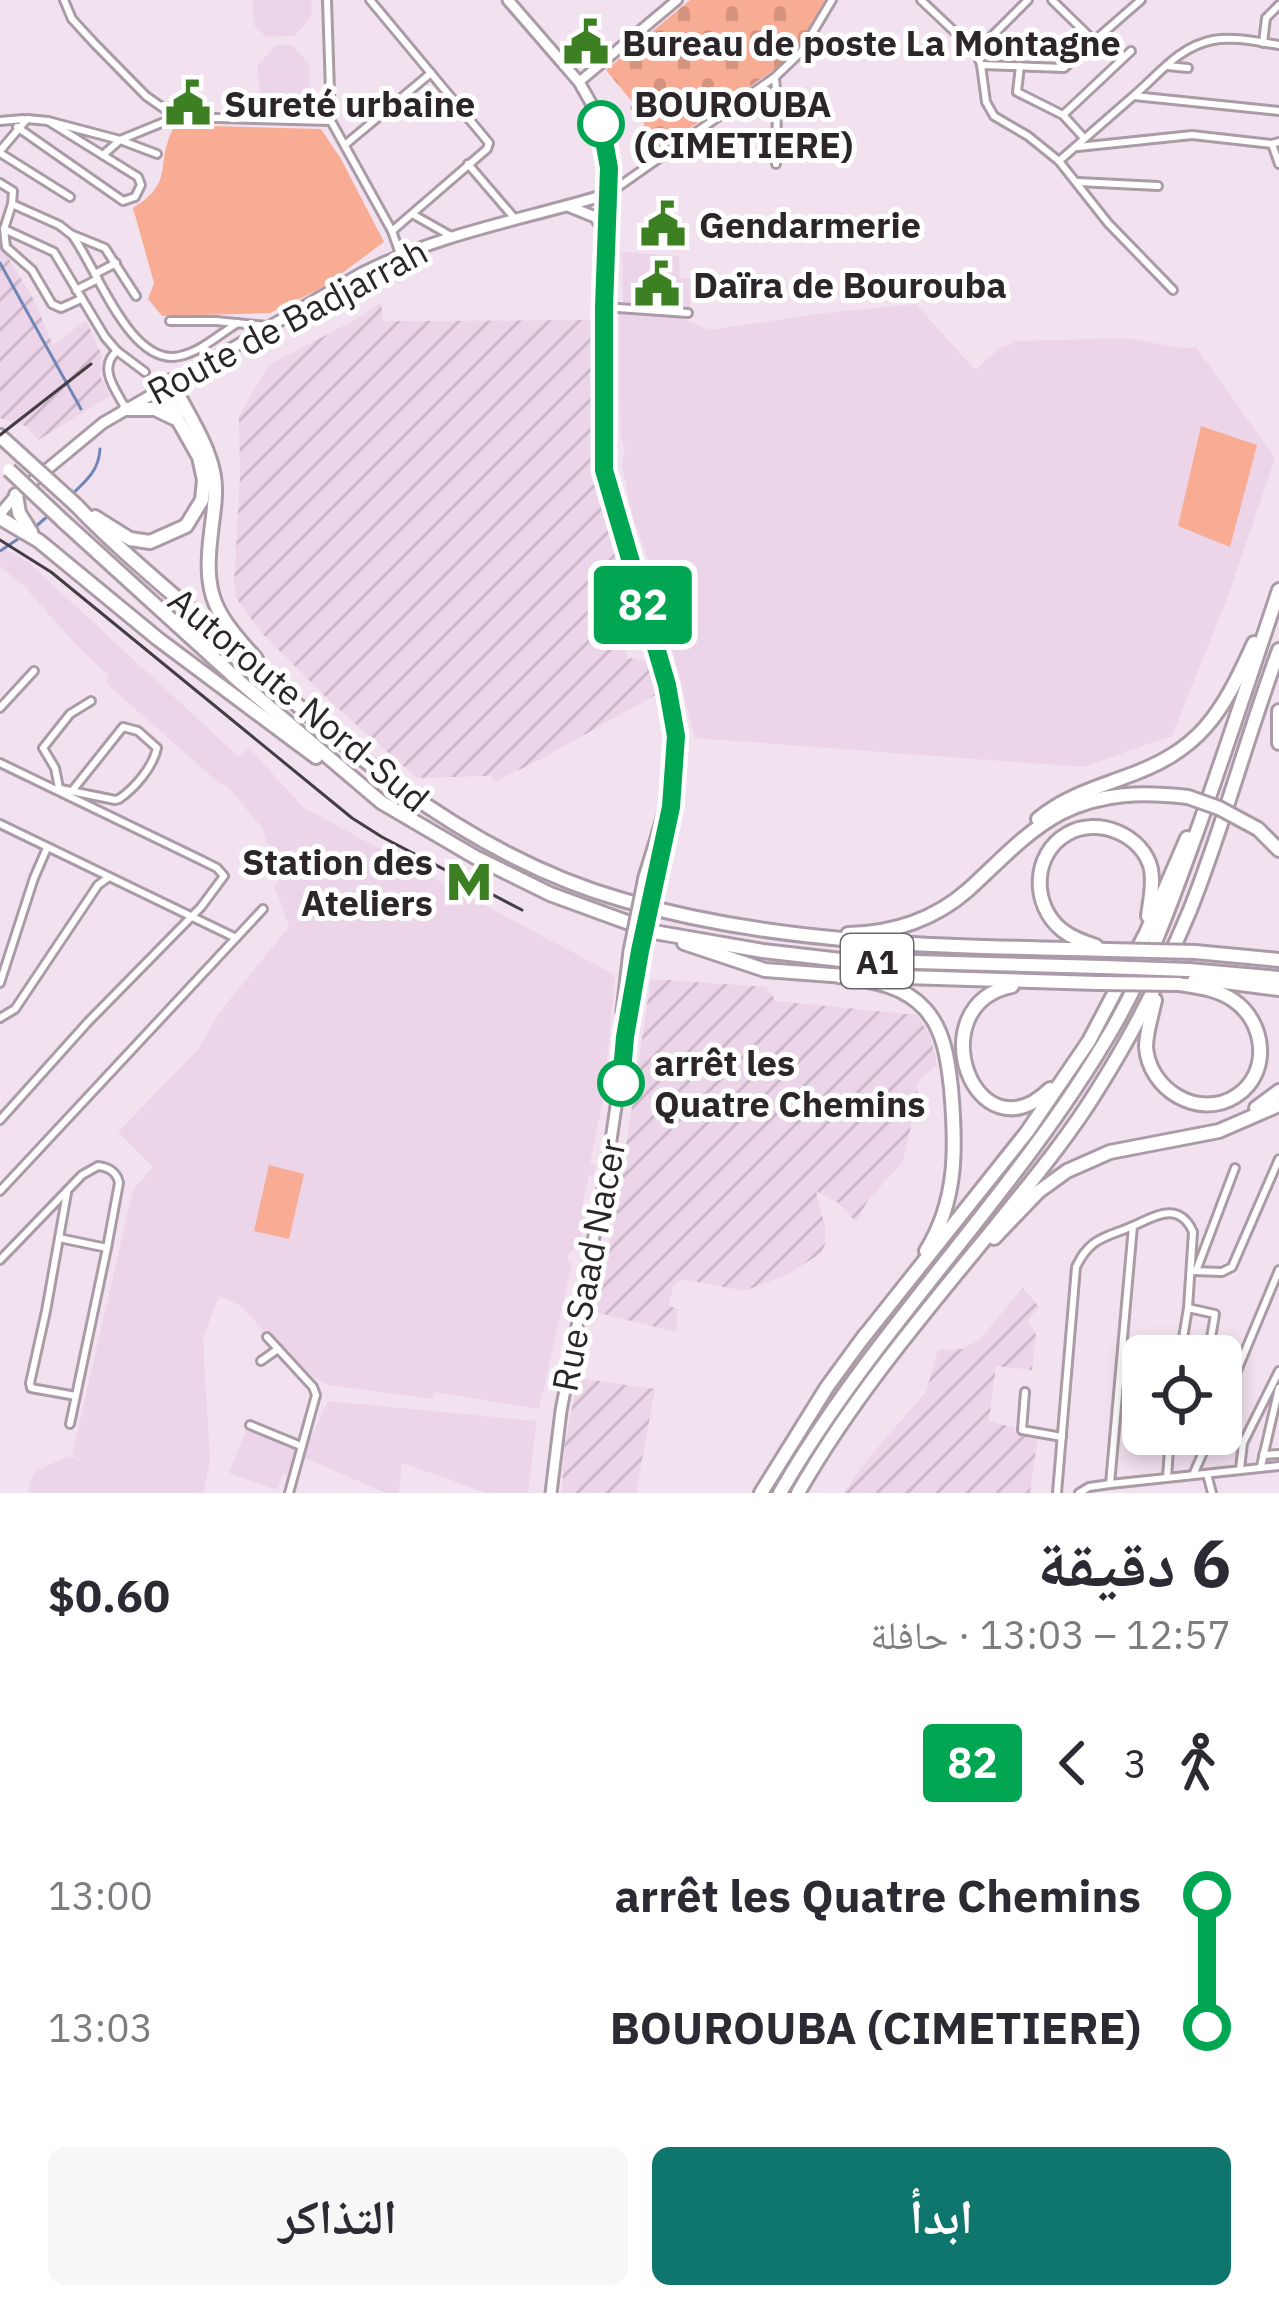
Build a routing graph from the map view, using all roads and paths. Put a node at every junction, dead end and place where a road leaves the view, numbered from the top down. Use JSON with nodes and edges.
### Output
{"nodes":[{"id":1,"x":64,"y":0,"type":"edge"},
{"id":2,"x":327,"y":0,"type":"edge"},
{"id":3,"x":370,"y":0,"type":"edge"},
{"id":4,"x":508,"y":0,"type":"edge"},
{"id":5,"x":677,"y":0,"type":"edge"},
{"id":6,"x":832,"y":0,"type":"edge"},
{"id":7,"x":921,"y":0,"type":"edge"},
{"id":8,"x":1028,"y":0,"type":"edge"},
{"id":9,"x":1052,"y":0,"type":"edge"},
{"id":10,"x":1141,"y":0,"type":"edge"},
{"id":11,"x":1279,"y":5,"type":"edge"},
{"id":12,"x":1094,"y":41,"type":"junction"},
{"id":13,"x":1264,"y":43,"type":"junction"},
{"id":14,"x":1279,"y":45,"type":"edge"},
{"id":15,"x":1131,"y":51,"type":"dead end"},
{"id":16,"x":976,"y":52,"type":"junction"},
{"id":17,"x":981,"y":65,"type":"junction"},
{"id":18,"x":1020,"y":66,"type":"junction"},
{"id":19,"x":1163,"y":66,"type":"junction"},
{"id":20,"x":1188,"y":68,"type":"dead end"},
{"id":21,"x":431,"y":73,"type":"junction"},
{"id":22,"x":775,"y":77,"type":"junction"},
{"id":23,"x":579,"y":82,"type":"junction"},
{"id":24,"x":1134,"y":96,"type":"junction"},
{"id":25,"x":1279,"y":111,"type":"edge"},
{"id":26,"x":1063,"y":115,"type":"junction"},
{"id":27,"x":176,"y":117,"type":"junction"},
{"id":28,"x":27,"y":119,"type":"junction"},
{"id":29,"x":0,"y":121,"type":"edge"},
{"id":30,"x":48,"y":121,"type":"junction"},
{"id":31,"x":332,"y":122,"type":"junction"},
{"id":32,"x":17,"y":127,"type":"junction"},
{"id":33,"x":1217,"y":136,"type":"junction"},
{"id":34,"x":1084,"y":138,"type":"junction"},
{"id":35,"x":120,"y":140,"type":"junction"},
{"id":36,"x":1276,"y":143,"type":"edge"},
{"id":37,"x":346,"y":144,"type":"junction"},
{"id":38,"x":1074,"y":148,"type":"junction"},
{"id":39,"x":1220,"y":148,"type":"dead end"},
{"id":40,"x":0,"y":152,"type":"edge"},
{"id":41,"x":157,"y":154,"type":"dead end"},
{"id":42,"x":103,"y":155,"type":"junction"},
{"id":43,"x":1059,"y":161,"type":"junction"},
{"id":44,"x":468,"y":164,"type":"junction"},
{"id":45,"x":776,"y":164,"type":"dead end"},
{"id":46,"x":1279,"y":164,"type":"edge"},
{"id":47,"x":1078,"y":182,"type":"junction"},
{"id":48,"x":0,"y":183,"type":"edge"},
{"id":49,"x":1158,"y":186,"type":"dead end"},
{"id":50,"x":608,"y":194,"type":"junction"},
{"id":51,"x":70,"y":197,"type":"dead end"},
{"id":52,"x":12,"y":204,"type":"junction"},
{"id":53,"x":568,"y":206,"type":"junction"},
{"id":54,"x":414,"y":215,"type":"junction"},
{"id":55,"x":516,"y":220,"type":"junction"},
{"id":56,"x":4,"y":229,"type":"junction"},
{"id":57,"x":392,"y":232,"type":"junction"},
{"id":58,"x":606,"y":234,"type":"junction"},
{"id":59,"x":72,"y":235,"type":"junction"},
{"id":60,"x":451,"y":236,"type":"junction"},
{"id":61,"x":400,"y":254,"type":"junction"},
{"id":62,"x":116,"y":263,"type":"junction"},
{"id":63,"x":96,"y":276,"type":"junction"},
{"id":64,"x":76,"y":290,"type":"junction"},
{"id":65,"x":1173,"y":290,"type":"dead end"},
{"id":66,"x":136,"y":296,"type":"dead end"},
{"id":67,"x":82,"y":299,"type":"junction"},
{"id":68,"x":604,"y":307,"type":"junction"},
{"id":69,"x":688,"y":313,"type":"dead end"},
{"id":70,"x":170,"y":321,"type":"dead end"},
{"id":71,"x":238,"y":323,"type":"junction"},
{"id":72,"x":267,"y":326,"type":"junction"},
{"id":73,"x":117,"y":351,"type":"junction"},
{"id":74,"x":145,"y":372,"type":"dead end"},
{"id":75,"x":166,"y":384,"type":"junction"},
{"id":76,"x":126,"y":409,"type":"junction"},
{"id":77,"x":178,"y":420,"type":"junction"},
{"id":78,"x":0,"y":436,"type":"edge"},
{"id":79,"x":4,"y":466,"type":"edge"},
{"id":80,"x":16,"y":495,"type":"junction"},
{"id":81,"x":76,"y":505,"type":"junction"},
{"id":82,"x":0,"y":516,"type":"edge"},
{"id":83,"x":24,"y":527,"type":"junction"},
{"id":84,"x":1279,"y":588,"type":"edge"},
{"id":85,"x":1279,"y":650,"type":"edge"},
{"id":86,"x":34,"y":671,"type":"dead end"},
{"id":87,"x":91,"y":701,"type":"dead end"},
{"id":88,"x":297,"y":705,"type":"junction"},
{"id":89,"x":0,"y":708,"type":"edge"},
{"id":90,"x":1279,"y":711,"type":"edge"},
{"id":91,"x":1279,"y":743,"type":"edge"},
{"id":92,"x":1223,"y":758,"type":"junction"},
{"id":93,"x":0,"y":763,"type":"edge"},
{"id":94,"x":59,"y":790,"type":"junction"},
{"id":95,"x":72,"y":791,"type":"junction"},
{"id":96,"x":381,"y":802,"type":"junction"},
{"id":97,"x":0,"y":824,"type":"edge"},
{"id":98,"x":47,"y":848,"type":"junction"},
{"id":99,"x":1279,"y":850,"type":"edge"},
{"id":100,"x":1004,"y":854,"type":"junction"},
{"id":101,"x":109,"y":877,"type":"junction"},
{"id":102,"x":263,"y":909,"type":"dead end"},
{"id":103,"x":190,"y":916,"type":"junction"},
{"id":104,"x":654,"y":932,"type":"junction"},
{"id":105,"x":1146,"y":933,"type":"junction"},
{"id":106,"x":799,"y":936,"type":"junction"},
{"id":107,"x":236,"y":938,"type":"junction"},
{"id":108,"x":1108,"y":950,"type":"junction"},
{"id":109,"x":1279,"y":960,"type":"edge"},
{"id":110,"x":839,"y":976,"type":"junction"},
{"id":111,"x":1279,"y":978,"type":"edge"},
{"id":112,"x":1068,"y":982,"type":"junction"},
{"id":113,"x":1159,"y":982,"type":"junction"},
{"id":114,"x":0,"y":983,"type":"edge"},
{"id":115,"x":1179,"y":984,"type":"junction"},
{"id":116,"x":1279,"y":988,"type":"edge"},
{"id":117,"x":0,"y":1018,"type":"edge"},
{"id":118,"x":1068,"y":1071,"type":"junction"},
{"id":119,"x":1279,"y":1091,"type":"edge"},
{"id":120,"x":1279,"y":1106,"type":"edge"},
{"id":121,"x":1,"y":1119,"type":"edge"},
{"id":122,"x":1220,"y":1131,"type":"junction"},
{"id":123,"x":1279,"y":1159,"type":"edge"},
{"id":124,"x":1235,"y":1168,"type":"dead end"},
{"id":125,"x":0,"y":1191,"type":"edge"},
{"id":126,"x":67,"y":1192,"type":"junction"},
{"id":127,"x":1133,"y":1226,"type":"junction"},
{"id":128,"x":59,"y":1238,"type":"junction"},
{"id":129,"x":107,"y":1248,"type":"junction"},
{"id":130,"x":0,"y":1260,"type":"edge"},
{"id":131,"x":1279,"y":1270,"type":"edge"},
{"id":132,"x":1194,"y":1271,"type":"junction"},
{"id":133,"x":950,"y":1281,"type":"junction"},
{"id":134,"x":1188,"y":1308,"type":"junction"},
{"id":135,"x":1184,"y":1335,"type":"edge"},
{"id":136,"x":1212,"y":1335,"type":"edge"},
{"id":137,"x":267,"y":1337,"type":"dead end"},
{"id":138,"x":863,"y":1338,"type":"junction"},
{"id":139,"x":278,"y":1349,"type":"junction"},
{"id":140,"x":1242,"y":1359,"type":"edge"},
{"id":141,"x":261,"y":1361,"type":"dead end"},
{"id":142,"x":1279,"y":1371,"type":"edge"},
{"id":143,"x":304,"y":1376,"type":"junction"},
{"id":144,"x":294,"y":1382,"type":"dead end"},
{"id":145,"x":1279,"y":1388,"type":"edge"},
{"id":146,"x":1025,"y":1392,"type":"dead end"},
{"id":147,"x":76,"y":1396,"type":"junction"},
{"id":148,"x":70,"y":1424,"type":"dead end"},
{"id":149,"x":250,"y":1425,"type":"dead end"},
{"id":150,"x":1062,"y":1437,"type":"junction"},
{"id":151,"x":301,"y":1446,"type":"junction"},
{"id":152,"x":1279,"y":1454,"type":"edge"},
{"id":153,"x":1168,"y":1455,"type":"edge"},
{"id":154,"x":1201,"y":1455,"type":"edge"},
{"id":155,"x":1263,"y":1455,"type":"junction"},
{"id":156,"x":1279,"y":1466,"type":"edge"},
{"id":157,"x":1261,"y":1467,"type":"junction"},
{"id":158,"x":1240,"y":1469,"type":"junction"},
{"id":159,"x":1207,"y":1474,"type":"junction"},
{"id":160,"x":1193,"y":1475,"type":"junction"},
{"id":161,"x":1166,"y":1479,"type":"junction"},
{"id":162,"x":1110,"y":1484,"type":"junction"},
{"id":163,"x":289,"y":1493,"type":"edge"},
{"id":164,"x":551,"y":1493,"type":"edge"},
{"id":165,"x":761,"y":1493,"type":"edge"},
{"id":166,"x":780,"y":1493,"type":"edge"},
{"id":167,"x":798,"y":1493,"type":"edge"},
{"id":168,"x":1057,"y":1493,"type":"edge"},
{"id":169,"x":1079,"y":1493,"type":"edge"},
{"id":170,"x":1212,"y":1493,"type":"edge"}],
"edges":[{"from":1,"to":27,"type":"street"},
{"from":2,"to":31,"type":"street"},
{"from":3,"to":21,"type":"street"},
{"from":4,"to":23,"type":"main road","name":"Rue Saad Nacer"},
{"from":5,"to":23,"type":"street"},
{"from":6,"to":22,"type":"street"},
{"from":7,"to":16,"type":"street"},
{"from":8,"to":16,"type":"street"},
{"from":9,"to":12,"type":"street"},
{"from":10,"to":12,"type":"street"},
{"from":11,"to":13,"type":"street"},
{"from":12,"to":18,"type":"street"},
{"from":13,"to":14,"type":"street"},
{"from":13,"to":19,"type":"street"},
{"from":15,"to":26,"type":"street"},
{"from":16,"to":17,"type":"street"},
{"from":17,"to":18,"type":"street"},
{"from":17,"to":43,"type":"street"},
{"from":18,"to":26,"type":"street"},
{"from":19,"to":20,"type":"street"},
{"from":19,"to":24,"type":"street"},
{"from":21,"to":37,"type":"street"},
{"from":21,"to":44,"type":"street"},
{"from":22,"to":45,"type":"street"},
{"from":22,"to":50,"type":"street"},
{"from":23,"to":50,"type":"main road","name":"Rue Saad Nacer"},
{"from":24,"to":25,"type":"street"},
{"from":24,"to":34,"type":"street"},
{"from":26,"to":34,"type":"street"},
{"from":27,"to":31,"type":"street"},
{"from":27,"to":35,"type":"street"},
{"from":28,"to":29,"type":"street"},
{"from":28,"to":30,"type":"street"},
{"from":28,"to":32,"type":"street"},
{"from":30,"to":35,"type":"street"},
{"from":30,"to":42,"type":"street"},
{"from":31,"to":37,"type":"street"},
{"from":32,"to":40,"type":"street"},
{"from":32,"to":42,"type":"street"},
{"from":33,"to":36,"type":"street"},
{"from":33,"to":38,"type":"street"},
{"from":33,"to":39,"type":"street"},
{"from":34,"to":38,"type":"street"},
{"from":35,"to":41,"type":"street"},
{"from":35,"to":42,"type":"street"},
{"from":36,"to":46,"type":"street"},
{"from":37,"to":57,"type":"street"},
{"from":38,"to":43,"type":"street"},
{"from":40,"to":51,"type":"street"},
{"from":43,"to":47,"type":"street"},
{"from":44,"to":54,"type":"street"},
{"from":44,"to":55,"type":"street"},
{"from":47,"to":49,"type":"street"},
{"from":47,"to":65,"type":"street"},
{"from":48,"to":52,"type":"street"},
{"from":50,"to":53,"type":"main road","name":"Route de Badjarrah"},
{"from":50,"to":58,"type":"main road","name":"Rue Saad Nacer"},
{"from":52,"to":56,"type":"street"},
{"from":52,"to":59,"type":"street"},
{"from":53,"to":55,"type":"main road","name":"Route de Badjarrah"},
{"from":53,"to":58,"type":"main road"},
{"from":54,"to":57,"type":"street"},
{"from":54,"to":60,"type":"street"},
{"from":55,"to":60,"type":"main road","name":"Route de Badjarrah"},
{"from":56,"to":64,"type":"street"},
{"from":56,"to":67,"type":"street"},
{"from":57,"to":61,"type":"street"},
{"from":58,"to":68,"type":"main road","name":"Rue Saad Nacer"},
{"from":59,"to":62,"type":"street"},
{"from":59,"to":63,"type":"street"},
{"from":60,"to":61,"type":"main road","name":"Route de Badjarrah"},
{"from":61,"to":72,"type":"main road","name":"Route de Badjarrah"},
{"from":62,"to":63,"type":"street"},
{"from":62,"to":66,"type":"street"},
{"from":63,"to":64,"type":"street"},
{"from":63,"to":71,"type":"street"},
{"from":64,"to":67,"type":"street"},
{"from":67,"to":73,"type":"street"},
{"from":68,"to":69,"type":"street"},
{"from":68,"to":164,"type":"main road","name":"Rue Saad Nacer","bridge":true},
{"from":70,"to":71,"type":"street"},
{"from":71,"to":72,"type":"street"},
{"from":72,"to":75,"type":"main road","name":"Route de Badjarrah"},
{"from":73,"to":74,"type":"street"},
{"from":73,"to":76,"type":"street"},
{"from":75,"to":76,"type":"main road","name":"Route de Badjarrah"},
{"from":75,"to":77,"type":"highway"},
{"from":75,"to":88,"type":"highway"},
{"from":76,"to":77,"type":"highway"},
{"from":76,"to":80,"type":"main road","name":"Route de Badjarrah"},
{"from":77,"to":81,"type":"highway"},
{"from":78,"to":81,"type":"highway","name":"Autoroute Nord-Sud","number":"A1","bridge":true},
{"from":79,"to":96,"type":"highway","name":"Autoroute Nord-Sud","number":"A1","bridge":true},
{"from":80,"to":82,"type":"main road","name":"Route de Badjarrah"},
{"from":80,"to":83,"type":"highway"},
{"from":81,"to":88,"type":"highway","name":"Autoroute Nord-Sud","number":"A1"},
{"from":82,"to":83,"type":"highway"},
{"from":83,"to":96,"type":"highway"},
{"from":84,"to":92,"type":"highway"},
{"from":84,"to":100,"type":"highway"},
{"from":85,"to":113,"type":"highway"},
{"from":86,"to":89,"type":"street"},
{"from":87,"to":94,"type":"street"},
{"from":88,"to":106,"type":"highway","name":"Autoroute Nord-Sud","number":"A1"},
{"from":90,"to":91,"type":"highway"},
{"from":92,"to":105,"type":"highway"},
{"from":92,"to":166,"type":"highway"},
{"from":93,"to":94,"type":"street"},
{"from":94,"to":95,"type":"street"},
{"from":94,"to":103,"type":"street"},
{"from":95,"to":95,"type":"street"},
{"from":96,"to":104,"type":"highway","name":"Autoroute Nord-Sud","number":"A1"},
{"from":97,"to":98,"type":"street"},
{"from":98,"to":101,"type":"street"},
{"from":98,"to":114,"type":"street"},
{"from":99,"to":100,"type":"highway","bridge":true},
{"from":100,"to":106,"type":"highway"},
{"from":101,"to":103,"type":"street"},
{"from":101,"to":117,"type":"street"},
{"from":102,"to":107,"type":"street"},
{"from":103,"to":107,"type":"street"},
{"from":103,"to":121,"type":"street"},
{"from":104,"to":110,"type":"highway"},
{"from":104,"to":111,"type":"highway","name":"Autoroute Nord-Sud","number":"A1","bridge":true},
{"from":105,"to":108,"type":"highway"},
{"from":105,"to":118,"type":"highway"},
{"from":106,"to":108,"type":"highway","name":"Autoroute Nord-Sud","number":"A1"},
{"from":107,"to":125,"type":"street"},
{"from":108,"to":109,"type":"highway","name":"Autoroute Nord-Sud","number":"A1","bridge":true},
{"from":110,"to":112,"type":"highway"},
{"from":110,"to":138,"type":"highway"},
{"from":112,"to":115,"type":"highway","bridge":true},
{"from":112,"to":118,"type":"highway"},
{"from":113,"to":115,"type":"highway"},
{"from":113,"to":133,"type":"highway"},
{"from":115,"to":116,"type":"highway"},
{"from":118,"to":138,"type":"highway"},
{"from":119,"to":122,"type":"highway"},
{"from":120,"to":122,"type":"highway"},
{"from":122,"to":133,"type":"highway"},
{"from":123,"to":132,"type":"street"},
{"from":124,"to":132,"type":"street"},
{"from":126,"to":128,"type":"street"},
{"from":126,"to":129,"type":"street"},
{"from":126,"to":130,"type":"street"},
{"from":127,"to":132,"type":"street"},
{"from":127,"to":150,"type":"street"},
{"from":127,"to":162,"type":"street"},
{"from":128,"to":129,"type":"street"},
{"from":128,"to":147,"type":"street"},
{"from":129,"to":147,"type":"street"},
{"from":131,"to":140,"type":"street"},
{"from":132,"to":134,"type":"street"},
{"from":133,"to":167,"type":"highway"},
{"from":134,"to":135,"type":"street"},
{"from":134,"to":136,"type":"street"},
{"from":137,"to":139,"type":"street"},
{"from":138,"to":165,"type":"highway"},
{"from":139,"to":141,"type":"street"},
{"from":139,"to":143,"type":"street"},
{"from":142,"to":158,"type":"street"},
{"from":143,"to":144,"type":"street"},
{"from":143,"to":151,"type":"street"},
{"from":145,"to":155,"type":"street"},
{"from":146,"to":150,"type":"street"},
{"from":147,"to":148,"type":"street"},
{"from":149,"to":151,"type":"street"},
{"from":150,"to":168,"type":"street"},
{"from":151,"to":163,"type":"street"},
{"from":152,"to":155,"type":"street"},
{"from":153,"to":161,"type":"street"},
{"from":154,"to":160,"type":"street"},
{"from":155,"to":157,"type":"street"},
{"from":156,"to":157,"type":"street"},
{"from":157,"to":158,"type":"street"},
{"from":158,"to":159,"type":"street"},
{"from":159,"to":160,"type":"street"},
{"from":159,"to":170,"type":"street"},
{"from":160,"to":161,"type":"street"},
{"from":161,"to":162,"type":"street"},
{"from":162,"to":169,"type":"street"}]}
